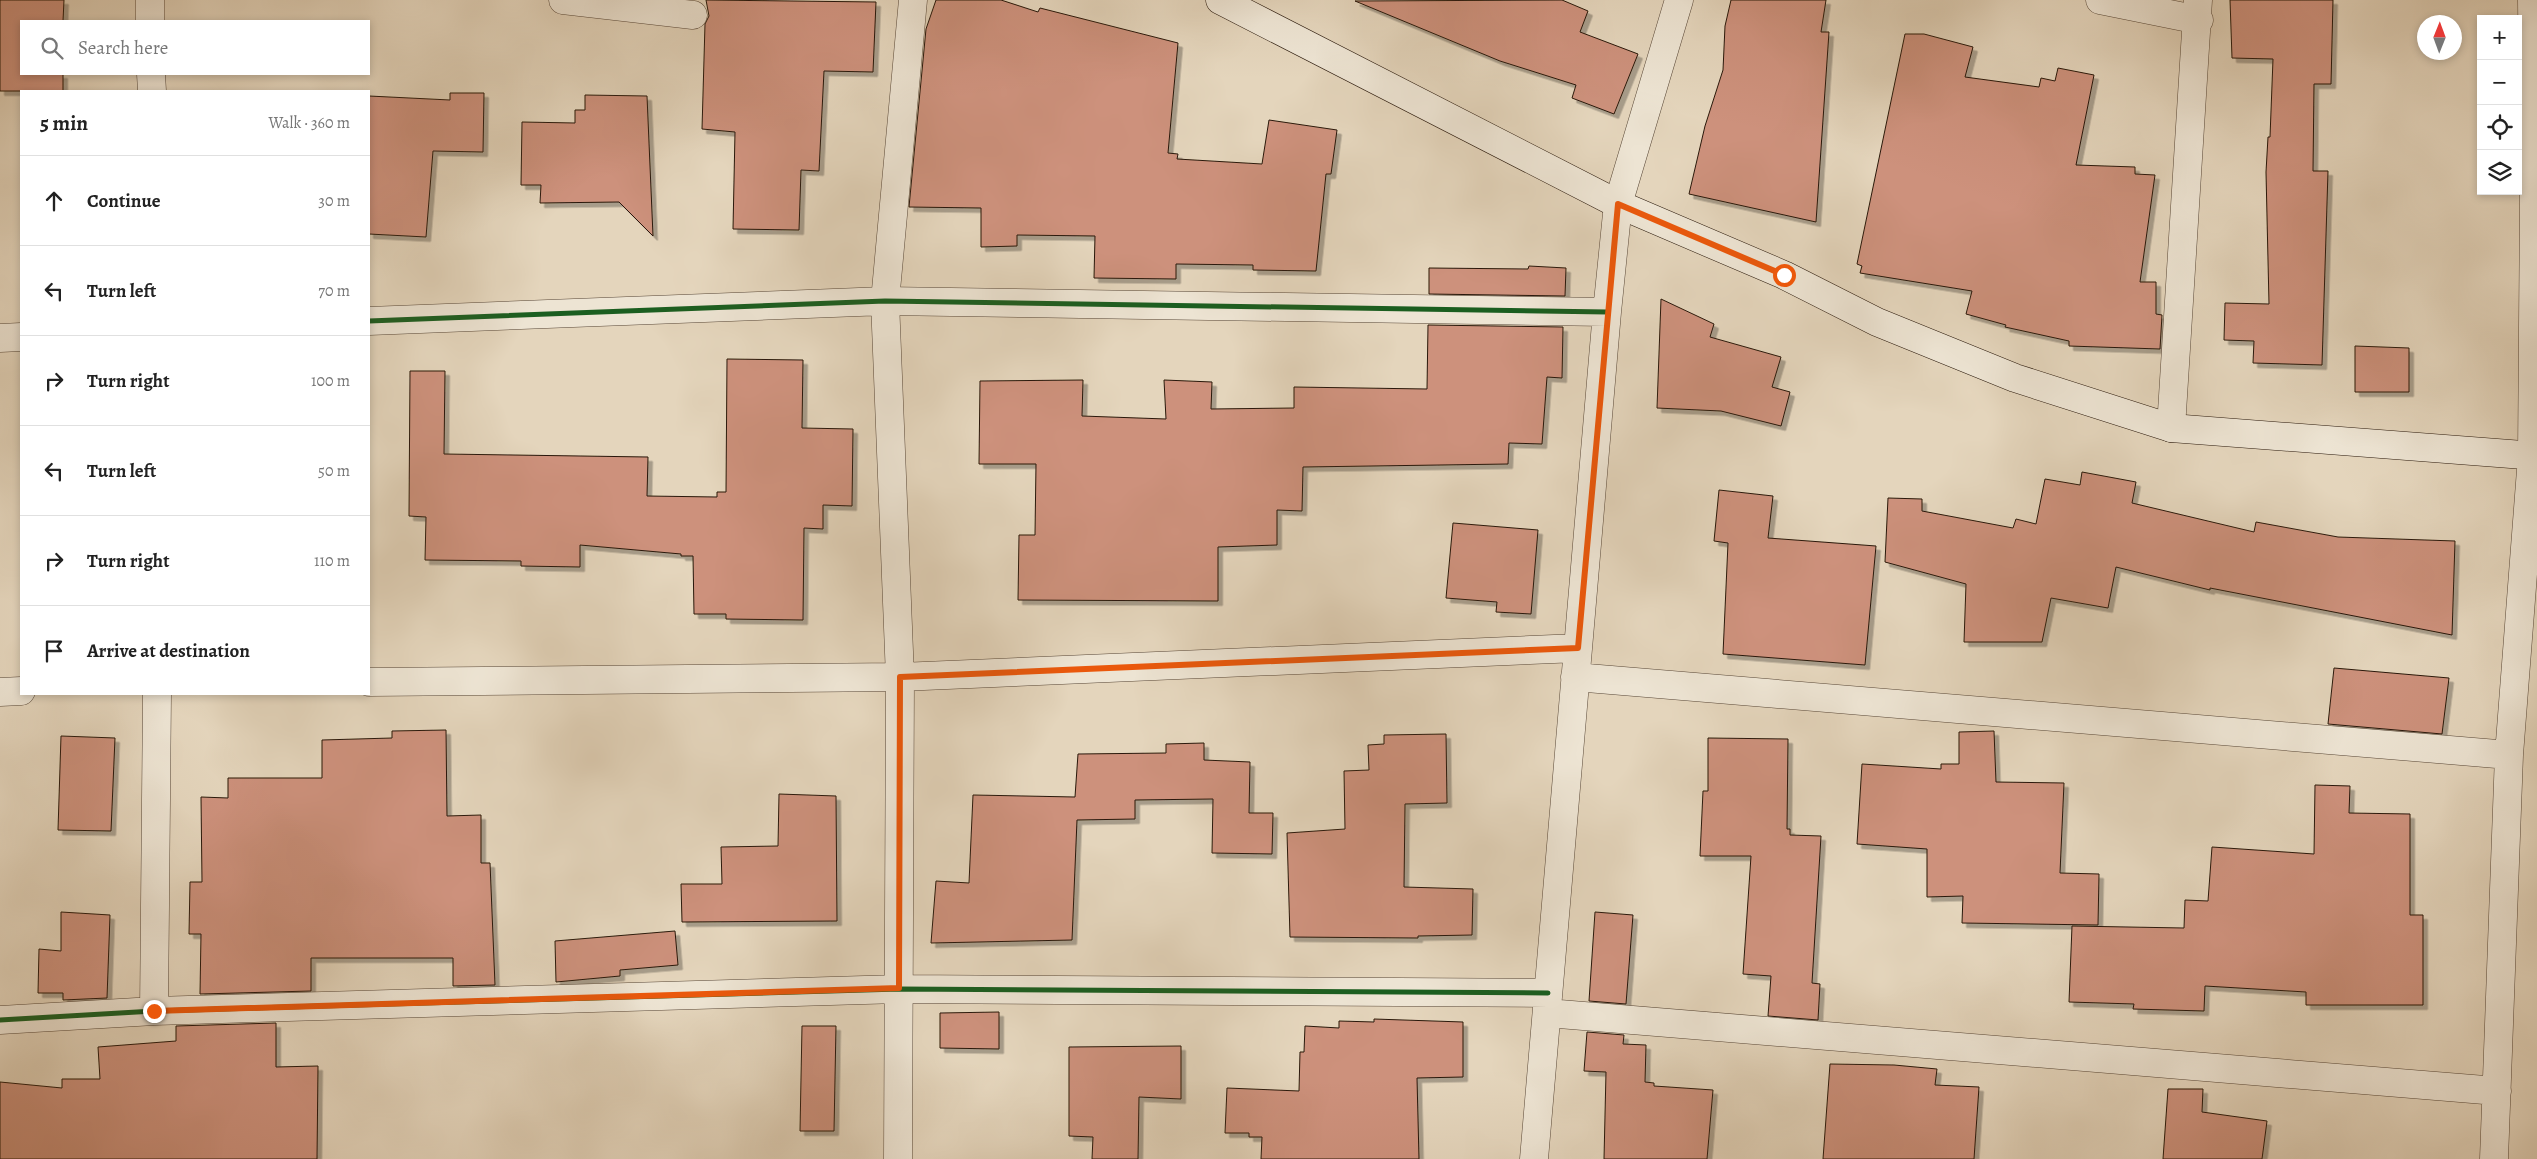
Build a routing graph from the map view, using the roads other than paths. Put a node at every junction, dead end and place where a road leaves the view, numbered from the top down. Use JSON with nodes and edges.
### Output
{"nodes":[{"id":1,"x":150,"y":0,"type":"edge"},
{"id":2,"x":563,"y":0,"type":"edge"},
{"id":3,"x":913,"y":0,"type":"edge"},
{"id":4,"x":1220,"y":0,"type":"edge"},
{"id":5,"x":1679,"y":0,"type":"edge"},
{"id":6,"x":2100,"y":0,"type":"edge"},
{"id":7,"x":2532,"y":0,"type":"edge"},
{"id":8,"x":2199,"y":10,"type":"edge"},
{"id":9,"x":693,"y":15,"type":"dead end"},
{"id":10,"x":150,"y":20,"type":"edge"},
{"id":11,"x":151,"y":75,"type":"edge"},
{"id":12,"x":152,"y":90,"type":"edge"},
{"id":13,"x":1618,"y":204,"type":"junction"},
{"id":14,"x":885,"y":301,"type":"junction"},
{"id":15,"x":1607,"y":312,"type":"junction"},
{"id":16,"x":370,"y":321,"type":"edge"},
{"id":17,"x":20,"y":337,"type":"edge"},
{"id":18,"x":0,"y":338,"type":"edge"},
{"id":19,"x":2171,"y":428,"type":"junction"},
{"id":20,"x":2535,"y":456,"type":"edge"},
{"id":21,"x":1578,"y":648,"type":"junction"},
{"id":22,"x":900,"y":677,"type":"junction"},
{"id":23,"x":1575,"y":677,"type":"junction"},
{"id":24,"x":370,"y":682,"type":"edge"},
{"id":25,"x":20,"y":691,"type":"edge"},
{"id":26,"x":0,"y":692,"type":"edge"},
{"id":27,"x":157,"y":695,"type":"edge"},
{"id":28,"x":2509,"y":755,"type":"junction"},
{"id":29,"x":899,"y":988,"type":"junction"},
{"id":30,"x":1547,"y":1003,"type":"junction"},
{"id":31,"x":154,"y":1011,"type":"junction"},
{"id":32,"x":0,"y":1020,"type":"edge"},
{"id":33,"x":2497,"y":1091,"type":"junction"},
{"id":34,"x":898,"y":1159,"type":"edge"},
{"id":35,"x":1534,"y":1159,"type":"edge"},
{"id":36,"x":2494,"y":1159,"type":"edge"}],
"edges":[{"from":1,"to":10,"type":"street"},
{"from":2,"to":9,"type":"street"},
{"from":3,"to":14,"type":"street"},
{"from":4,"to":13,"type":"street"},
{"from":5,"to":13,"type":"street"},
{"from":6,"to":8,"type":"street"},
{"from":7,"to":20,"type":"street"},
{"from":8,"to":19,"type":"street"},
{"from":11,"to":12,"type":"street"},
{"from":13,"to":15,"type":"street"},
{"from":13,"to":19,"type":"street"},
{"from":14,"to":15,"type":"street"},
{"from":14,"to":16,"type":"street"},
{"from":14,"to":22,"type":"street"},
{"from":15,"to":21,"type":"street"},
{"from":17,"to":18,"type":"street"},
{"from":19,"to":20,"type":"street"},
{"from":20,"to":28,"type":"street"},
{"from":21,"to":22,"type":"street"},
{"from":21,"to":23,"type":"street"},
{"from":22,"to":24,"type":"street"},
{"from":22,"to":29,"type":"street"},
{"from":23,"to":28,"type":"street"},
{"from":23,"to":30,"type":"street"},
{"from":25,"to":26,"type":"street"},
{"from":27,"to":31,"type":"street"},
{"from":28,"to":33,"type":"street"},
{"from":29,"to":30,"type":"street"},
{"from":29,"to":31,"type":"street"},
{"from":29,"to":34,"type":"street"},
{"from":30,"to":33,"type":"street"},
{"from":30,"to":35,"type":"street"},
{"from":31,"to":32,"type":"street"},
{"from":33,"to":36,"type":"street"}]}
